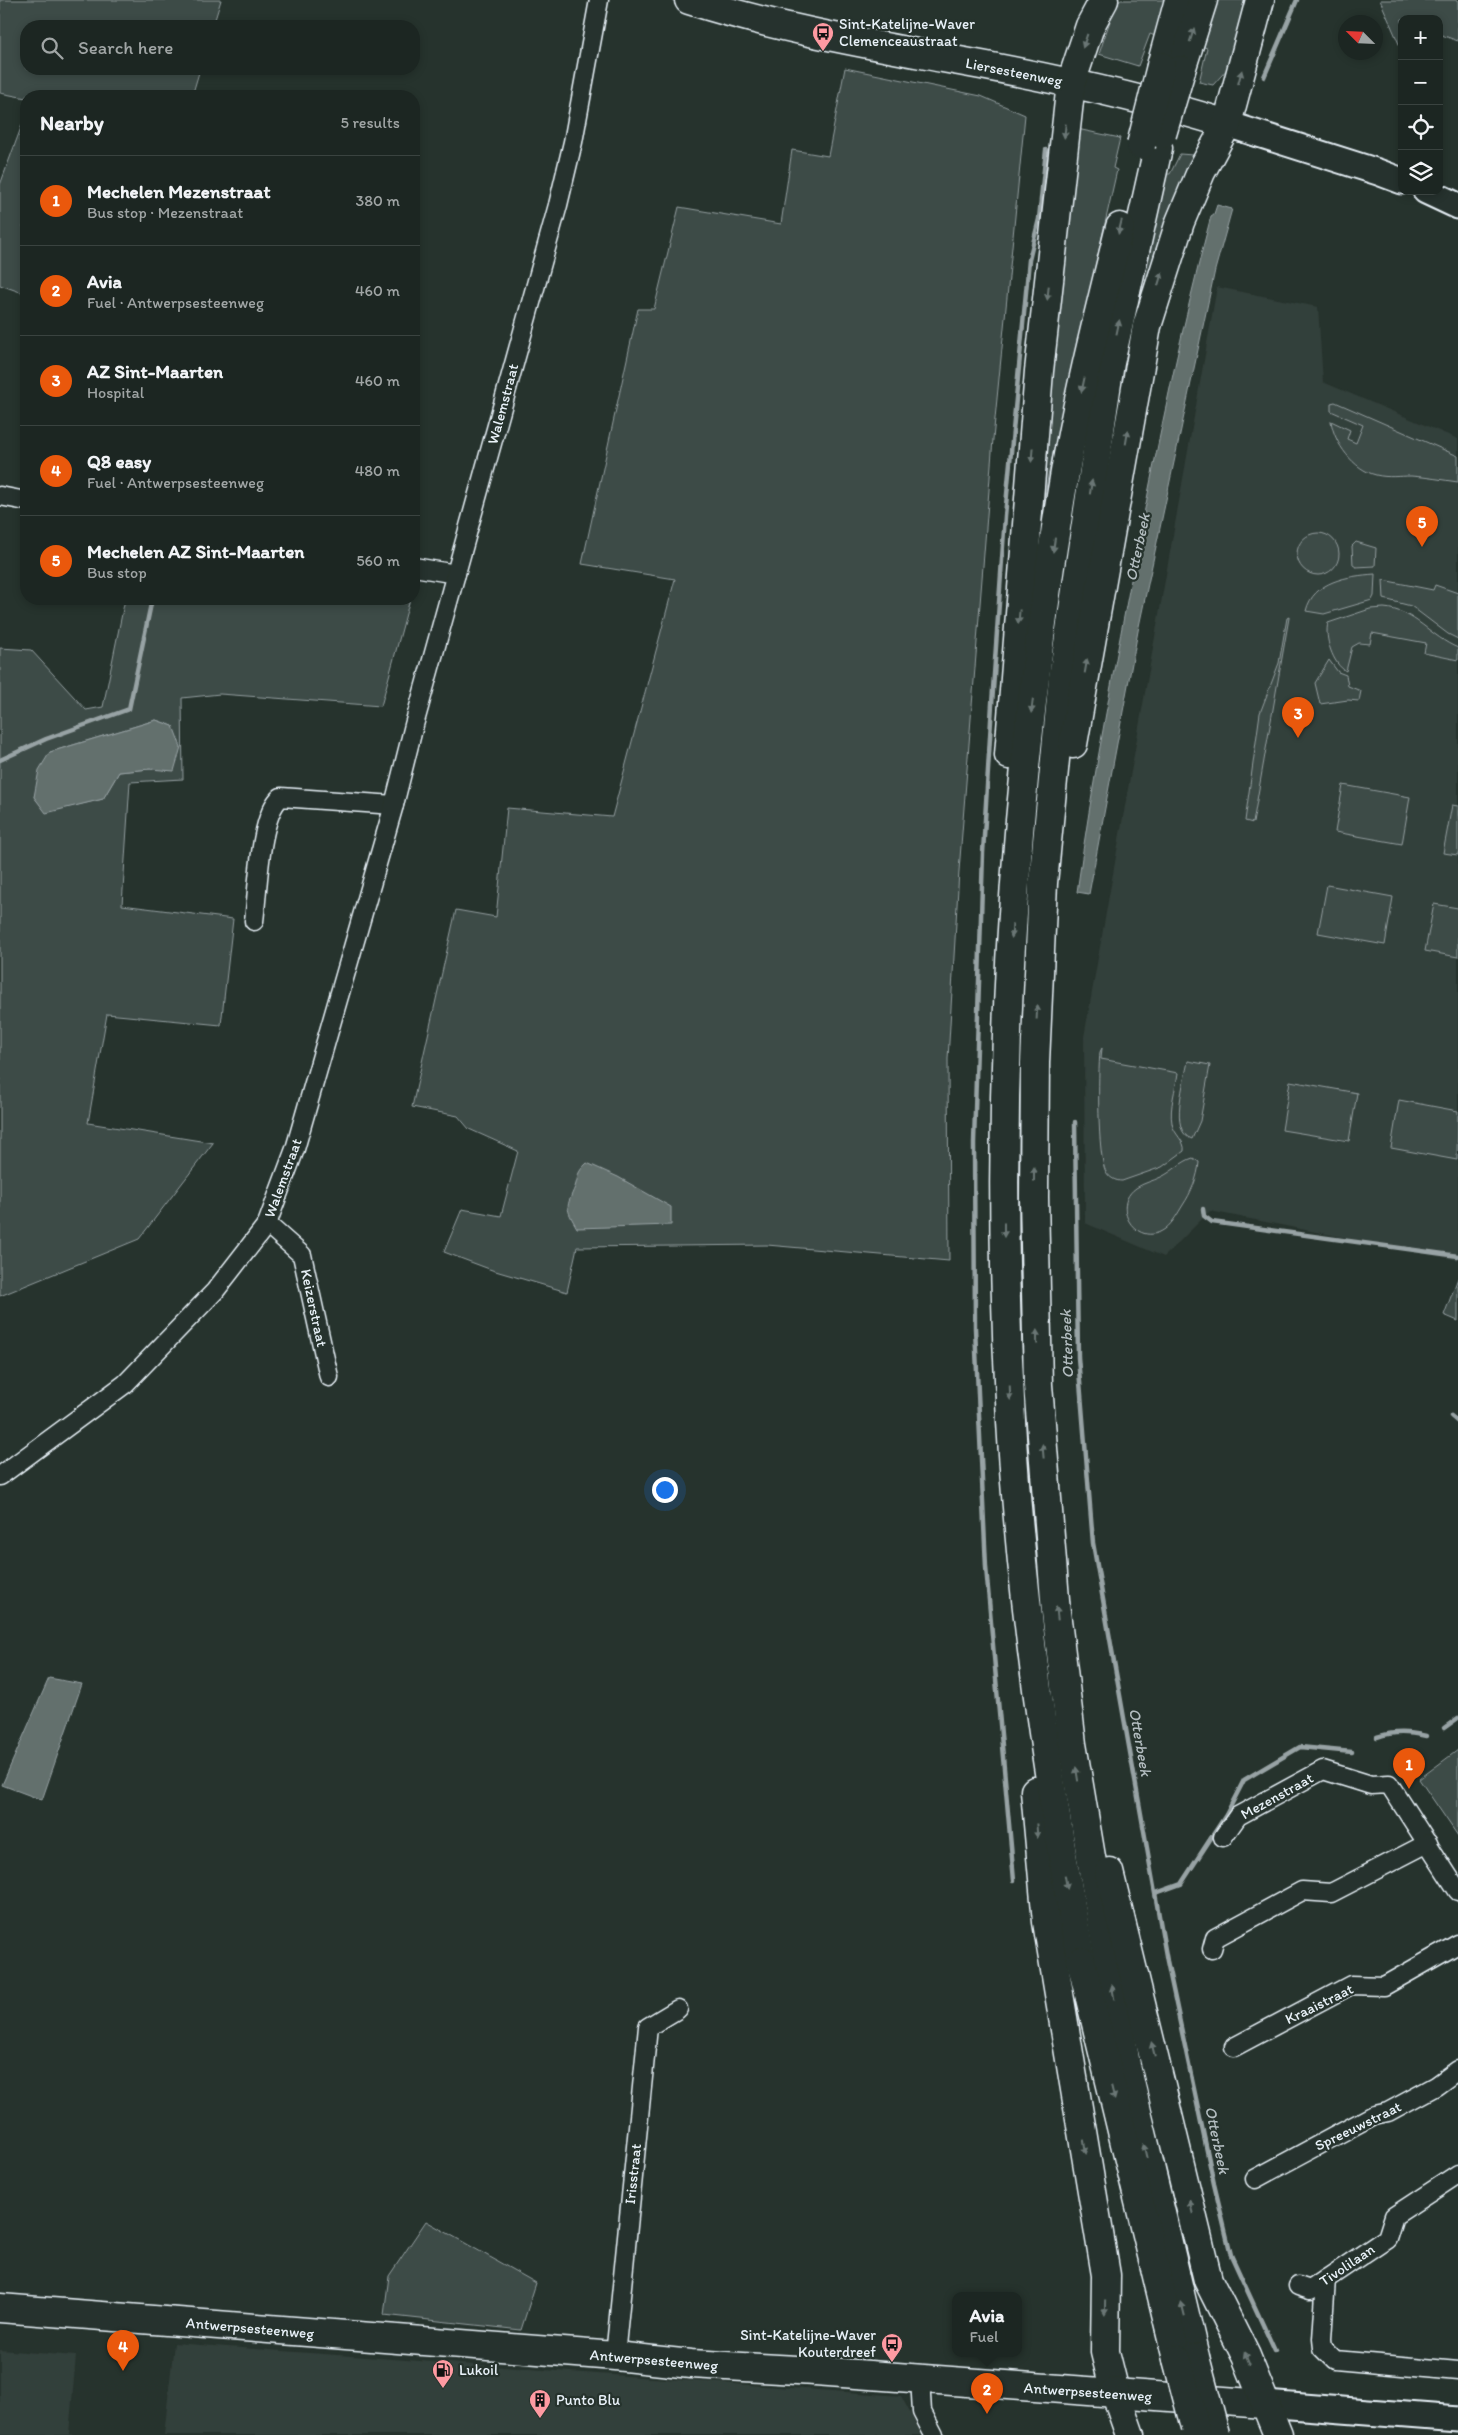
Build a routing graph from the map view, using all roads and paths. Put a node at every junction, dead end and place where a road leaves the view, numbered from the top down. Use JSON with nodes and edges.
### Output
{"nodes":[{"id":1,"x":599,"y":0,"type":"edge"},
{"id":2,"x":689,"y":0,"type":"edge"},
{"id":3,"x":1104,"y":0,"type":"edge"},
{"id":4,"x":1180,"y":0,"type":"edge"},
{"id":5,"x":1203,"y":0,"type":"edge"},
{"id":6,"x":1260,"y":0,"type":"edge"},
{"id":7,"x":1171,"y":68,"type":"junction"},
{"id":8,"x":1071,"y":83,"type":"junction"},
{"id":9,"x":1227,"y":124,"type":"junction"},
{"id":10,"x":1149,"y":147,"type":"junction"},
{"id":11,"x":1398,"y":180,"type":"edge"},
{"id":12,"x":1435,"y":195,"type":"edge"},
{"id":13,"x":1458,"y":206,"type":"edge"},
{"id":14,"x":0,"y":496,"type":"edge"},
{"id":15,"x":20,"y":500,"type":"edge"},
{"id":16,"x":420,"y":568,"type":"edge"},
{"id":17,"x":456,"y":574,"type":"junction"},
{"id":18,"x":394,"y":805,"type":"junction"},
{"id":19,"x":1015,"y":883,"type":"junction"},
{"id":20,"x":1043,"y":883,"type":"junction"},
{"id":21,"x":254,"y":921,"type":"dead end"},
{"id":22,"x":267,"y":1224,"type":"junction"},
{"id":23,"x":328,"y":1377,"type":"dead end"},
{"id":24,"x":0,"y":1476,"type":"edge"},
{"id":25,"x":1037,"y":1696,"type":"junction"},
{"id":26,"x":1084,"y":1822,"type":"junction"},
{"id":27,"x":1222,"y":1837,"type":"dead end"},
{"id":28,"x":1428,"y":1844,"type":"junction"},
{"id":29,"x":1458,"y":1891,"type":"edge"},
{"id":30,"x":1458,"y":1944,"type":"edge"},
{"id":31,"x":1212,"y":1949,"type":"dead end"},
{"id":32,"x":678,"y":2008,"type":"dead end"},
{"id":33,"x":1234,"y":2047,"type":"dead end"},
{"id":34,"x":1458,"y":2070,"type":"edge"},
{"id":35,"x":1458,"y":2174,"type":"edge"},
{"id":36,"x":1255,"y":2179,"type":"dead end"},
{"id":37,"x":1326,"y":2280,"type":"junction"},
{"id":38,"x":1298,"y":2286,"type":"dead end"},
{"id":39,"x":0,"y":2308,"type":"edge"},
{"id":40,"x":615,"y":2356,"type":"junction"},
{"id":41,"x":1186,"y":2358,"type":"junction"},
{"id":42,"x":1458,"y":2372,"type":"edge"},
{"id":43,"x":920,"y":2378,"type":"junction"},
{"id":44,"x":1115,"y":2392,"type":"junction"},
{"id":45,"x":1265,"y":2404,"type":"junction"},
{"id":46,"x":1458,"y":2419,"type":"edge"},
{"id":47,"x":1206,"y":2433,"type":"edge"},
{"id":48,"x":934,"y":2435,"type":"edge"},
{"id":49,"x":1130,"y":2435,"type":"edge"},
{"id":50,"x":1278,"y":2435,"type":"edge"}],
"edges":[{"from":1,"to":17,"type":"street","name":"Walemstraat"},
{"from":2,"to":8,"type":"main road","name":"Liersesteenweg"},
{"from":3,"to":8,"type":"main road","one_way":true},
{"from":4,"to":7,"type":"main road"},
{"from":7,"to":5,"type":"main road","one_way":true},
{"from":9,"to":6,"type":"main road","one_way":true},
{"from":7,"to":10,"type":"main road","bridge":true},
{"from":8,"to":9,"type":"main road","name":"Liersesteenweg"},
{"from":8,"to":19,"type":"main road","one_way":true},
{"from":9,"to":11,"type":"main road"},
{"from":20,"to":9,"type":"main road","one_way":true},
{"from":10,"to":19,"type":"main road","one_way":true},
{"from":20,"to":10,"type":"main road","one_way":true},
{"from":12,"to":13,"type":"main road"},
{"from":14,"to":15,"type":"street"},
{"from":16,"to":17,"type":"street"},
{"from":17,"to":18,"type":"street","name":"Walemstraat"},
{"from":18,"to":21,"type":"street"},
{"from":18,"to":22,"type":"street","name":"Walemstraat"},
{"from":19,"to":25,"type":"main road","one_way":true},
{"from":26,"to":20,"type":"main road","one_way":true},
{"from":22,"to":23,"type":"street","name":"Keizerstraat"},
{"from":22,"to":24,"type":"street","name":"Walemstraat"},
{"from":25,"to":41,"type":"main road","one_way":true},
{"from":25,"to":44,"type":"main road","one_way":true},
{"from":41,"to":26,"type":"main road","one_way":true},
{"from":45,"to":26,"type":"main road","one_way":true},
{"from":27,"to":28,"type":"street","name":"Mezenstraat"},
{"from":28,"to":29,"type":"street","name":"Mezenstraat"},
{"from":28,"to":31,"type":"street"},
{"from":30,"to":33,"type":"street","name":"Kraaistraat"},
{"from":32,"to":40,"type":"street","name":"Irisstraat"},
{"from":34,"to":36,"type":"street","name":"Spreeuwstraat"},
{"from":35,"to":37,"type":"street","name":"Tivolilaan"},
{"from":37,"to":38,"type":"street","name":"Tivolilaan"},
{"from":37,"to":42,"type":"street"},
{"from":39,"to":40,"type":"main road","name":"Antwerpsesteenweg"},
{"from":40,"to":43,"type":"main road","name":"Antwerpsesteenweg"},
{"from":41,"to":47,"type":"main road","bridge":true},
{"from":43,"to":44,"type":"main road","name":"Antwerpsesteenweg"},
{"from":43,"to":48,"type":"street"},
{"from":44,"to":45,"type":"main road","name":"Antwerpsesteenweg"},
{"from":44,"to":49,"type":"main road"},
{"from":45,"to":46,"type":"main road","name":"Antwerpsesteenweg"},
{"from":45,"to":50,"type":"main road"}]}
